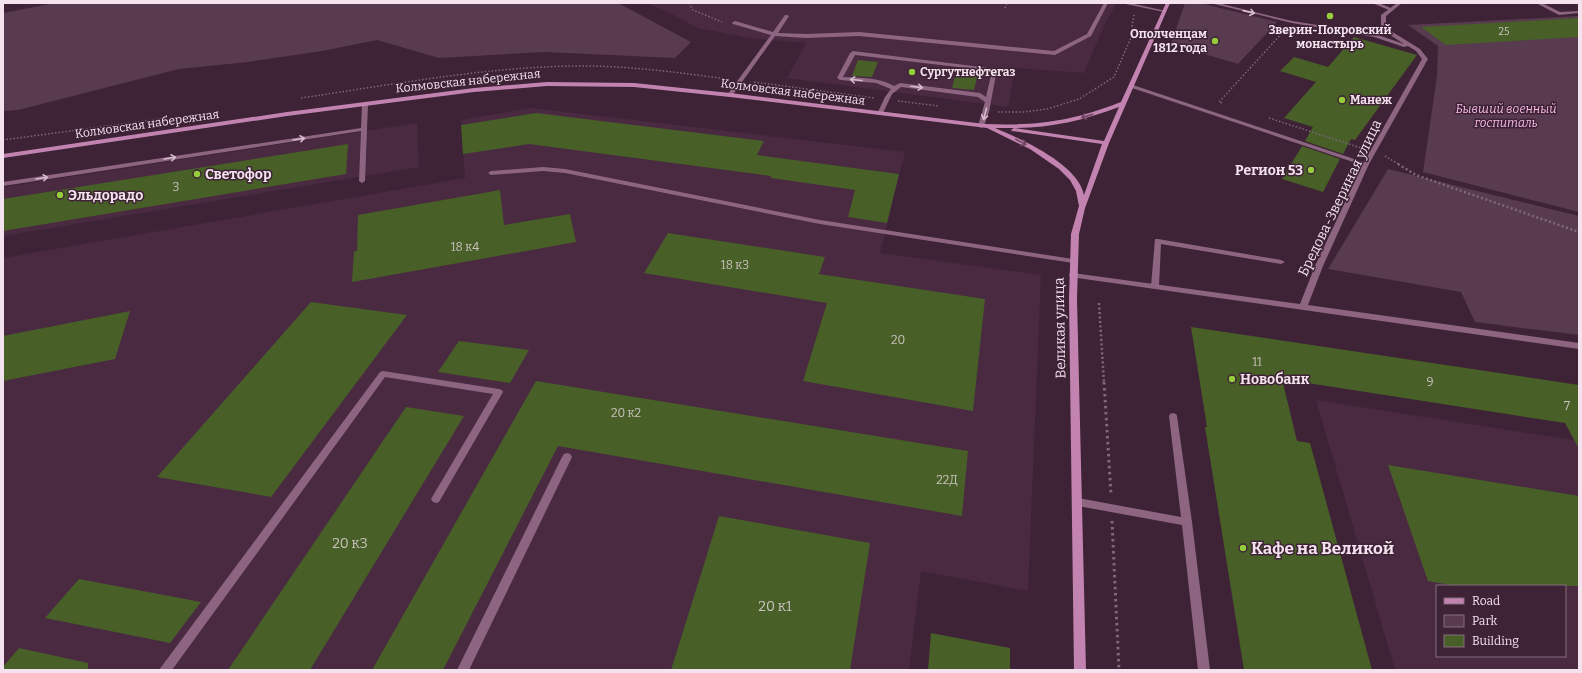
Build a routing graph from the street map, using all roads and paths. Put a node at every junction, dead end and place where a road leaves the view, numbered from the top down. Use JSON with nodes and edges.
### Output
{"nodes":[{"id":1,"x":689,"y":3,"type":"edge"},
{"id":2,"x":1007,"y":3,"type":"edge"},
{"id":3,"x":1106,"y":3,"type":"edge"},
{"id":4,"x":1123,"y":3,"type":"edge"},
{"id":5,"x":1168,"y":3,"type":"edge"},
{"id":6,"x":1212,"y":3,"type":"edge"},
{"id":7,"x":1374,"y":3,"type":"edge"},
{"id":8,"x":1400,"y":3,"type":"edge"},
{"id":9,"x":1538,"y":3,"type":"edge"},
{"id":10,"x":1136,"y":6,"type":"junction"},
{"id":11,"x":1005,"y":8,"type":"dead end"},
{"id":12,"x":1391,"y":9,"type":"junction"},
{"id":13,"x":1164,"y":11,"type":"junction"},
{"id":14,"x":1579,"y":12,"type":"edge"},
{"id":15,"x":787,"y":16,"type":"dead end"},
{"id":16,"x":735,"y":23,"type":"dead end"},
{"id":17,"x":727,"y":25,"type":"dead end"},
{"id":18,"x":1384,"y":29,"type":"junction"},
{"id":19,"x":774,"y":34,"type":"junction"},
{"id":20,"x":1375,"y":36,"type":"junction"},
{"id":21,"x":1418,"y":50,"type":"junction"},
{"id":22,"x":1114,"y":77,"type":"dead end"},
{"id":23,"x":1131,"y":86,"type":"junction"},
{"id":24,"x":893,"y":88,"type":"junction"},
{"id":25,"x":730,"y":95,"type":"junction"},
{"id":26,"x":988,"y":101,"type":"junction"},
{"id":27,"x":1124,"y":103,"type":"junction"},
{"id":28,"x":365,"y":104,"type":"junction"},
{"id":29,"x":880,"y":114,"type":"junction"},
{"id":30,"x":983,"y":126,"type":"junction"},
{"id":31,"x":364,"y":129,"type":"junction"},
{"id":32,"x":1106,"y":143,"type":"junction"},
{"id":33,"x":3,"y":156,"type":"edge"},
{"id":34,"x":1366,"y":164,"type":"junction"},
{"id":35,"x":491,"y":173,"type":"dead end"},
{"id":36,"x":362,"y":181,"type":"dead end"},
{"id":37,"x":3,"y":184,"type":"edge"},
{"id":38,"x":1082,"y":208,"type":"junction"},
{"id":39,"x":1073,"y":261,"type":"junction"},
{"id":40,"x":1281,"y":262,"type":"dead end"},
{"id":41,"x":1073,"y":275,"type":"junction"},
{"id":42,"x":1155,"y":286,"type":"junction"},
{"id":43,"x":1100,"y":303,"type":"dead end"},
{"id":44,"x":1302,"y":307,"type":"junction"},
{"id":45,"x":1579,"y":346,"type":"edge"},
{"id":46,"x":1173,"y":416,"type":"dead end"},
{"id":47,"x":567,"y":457,"type":"dead end"},
{"id":48,"x":436,"y":499,"type":"dead end"},
{"id":49,"x":1078,"y":502,"type":"junction"},
{"id":50,"x":1112,"y":508,"type":"junction"},
{"id":51,"x":1187,"y":522,"type":"junction"},
{"id":52,"x":165,"y":670,"type":"edge"},
{"id":53,"x":463,"y":670,"type":"edge"},
{"id":54,"x":1080,"y":670,"type":"edge"},
{"id":55,"x":1119,"y":670,"type":"edge"},
{"id":56,"x":1204,"y":670,"type":"edge"}],
"edges":[{"from":1,"to":17,"type":"path"},
{"from":2,"to":11,"type":"path"},
{"from":3,"to":19,"type":"street"},
{"from":4,"to":10,"type":"street"},
{"from":5,"to":13,"type":"main road","name":"Великая улица"},
{"from":6,"to":20,"type":"street","one_way":true},
{"from":7,"to":12,"type":"street"},
{"from":8,"to":12,"type":"street"},
{"from":9,"to":14,"type":"street"},
{"from":10,"to":13,"type":"street"},
{"from":10,"to":22,"type":"path"},
{"from":12,"to":18,"type":"street"},
{"from":13,"to":23,"type":"main road","name":"Великая улица"},
{"from":15,"to":19,"type":"street"},
{"from":16,"to":19,"type":"street"},
{"from":18,"to":20,"type":"street"},
{"from":18,"to":21,"type":"street"},
{"from":19,"to":25,"type":"street"},
{"from":20,"to":21,"type":"street"},
{"from":21,"to":34,"type":"street","name":"Бредова-Звериная улица"},
{"from":23,"to":27,"type":"main road","name":"Великая улица"},
{"from":23,"to":34,"type":"street"},
{"from":24,"to":26,"type":"street","one_way":true},
{"from":24,"to":26,"type":"street","one_way":true},
{"from":24,"to":29,"type":"street"},
{"from":25,"to":28,"type":"main road","name":"Колмовская набережная"},
{"from":25,"to":29,"type":"main road","name":"Колмовская набережная"},
{"from":26,"to":30,"type":"street","one_way":true},
{"from":27,"to":30,"type":"main road","one_way":true},
{"from":27,"to":32,"type":"main road","name":"Великая улица"},
{"from":28,"to":31,"type":"street"},
{"from":28,"to":33,"type":"main road","name":"Колмовская набережная"},
{"from":29,"to":30,"type":"main road","name":"Колмовская набережная"},
{"from":30,"to":32,"type":"main road"},
{"from":30,"to":38,"type":"main road","one_way":true},
{"from":31,"to":36,"type":"street"},
{"from":37,"to":31,"type":"street","one_way":true},
{"from":32,"to":38,"type":"main road","name":"Великая улица"},
{"from":34,"to":44,"type":"street","name":"Бредова-Звериная улица"},
{"from":35,"to":39,"type":"street"},
{"from":38,"to":39,"type":"main road","name":"Великая улица"},
{"from":39,"to":41,"type":"main road","name":"Великая улица"},
{"from":40,"to":42,"type":"street"},
{"from":41,"to":42,"type":"street"},
{"from":41,"to":49,"type":"main road","name":"Великая улица"},
{"from":42,"to":44,"type":"street"},
{"from":43,"to":50,"type":"path"},
{"from":44,"to":45,"type":"street"},
{"from":46,"to":51,"type":"street"},
{"from":47,"to":53,"type":"street"},
{"from":48,"to":52,"type":"street"},
{"from":49,"to":50,"type":"street"},
{"from":49,"to":54,"type":"main road","name":"Великая улица"},
{"from":50,"to":51,"type":"street"},
{"from":50,"to":55,"type":"path"},
{"from":51,"to":56,"type":"street"}]}
